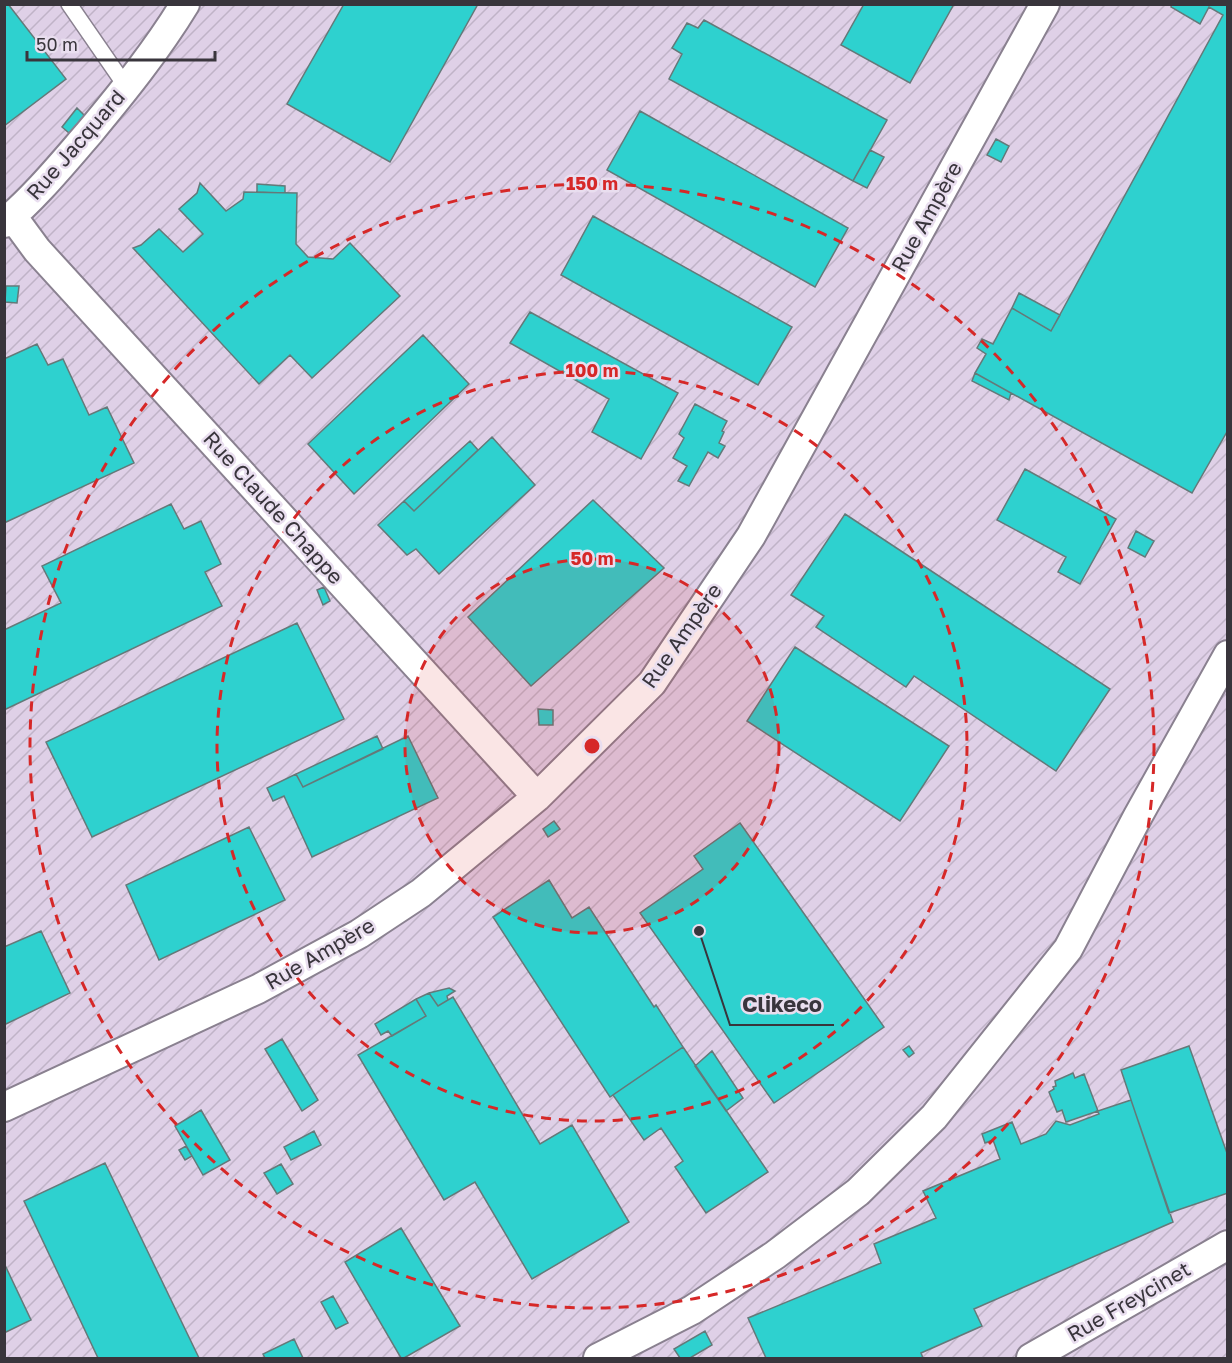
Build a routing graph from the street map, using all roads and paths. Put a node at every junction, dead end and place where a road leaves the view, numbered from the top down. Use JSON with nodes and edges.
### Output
{"nodes":[{"id":1,"x":69,"y":4,"type":"edge"},
{"id":2,"x":185,"y":4,"type":"edge"},
{"id":3,"x":1045,"y":4,"type":"edge"},
{"id":4,"x":126,"y":88,"type":"junction"},
{"id":5,"x":8,"y":220,"type":"edge"},
{"id":6,"x":1227,"y":655,"type":"edge"},
{"id":7,"x":537,"y":797,"type":"junction"},
{"id":8,"x":4,"y":1107,"type":"edge"},
{"id":9,"x":1227,"y":1245,"type":"edge"},
{"id":10,"x":598,"y":1359,"type":"edge"},
{"id":11,"x":1031,"y":1359,"type":"edge"}],
"edges":[{"from":1,"to":4,"type":"lane"},
{"from":2,"to":4,"type":"street","name":"Rue Jacquard"},
{"from":3,"to":7,"type":"street","name":"Rue Ampère"},
{"from":4,"to":5,"type":"street","name":"Rue Jacquard"},
{"from":5,"to":7,"type":"street","name":"Rue Claude Chappe"},
{"from":6,"to":10,"type":"street"},
{"from":7,"to":8,"type":"street","name":"Rue Ampère"},
{"from":9,"to":11,"type":"street","name":"Rue Freycinet"}]}
